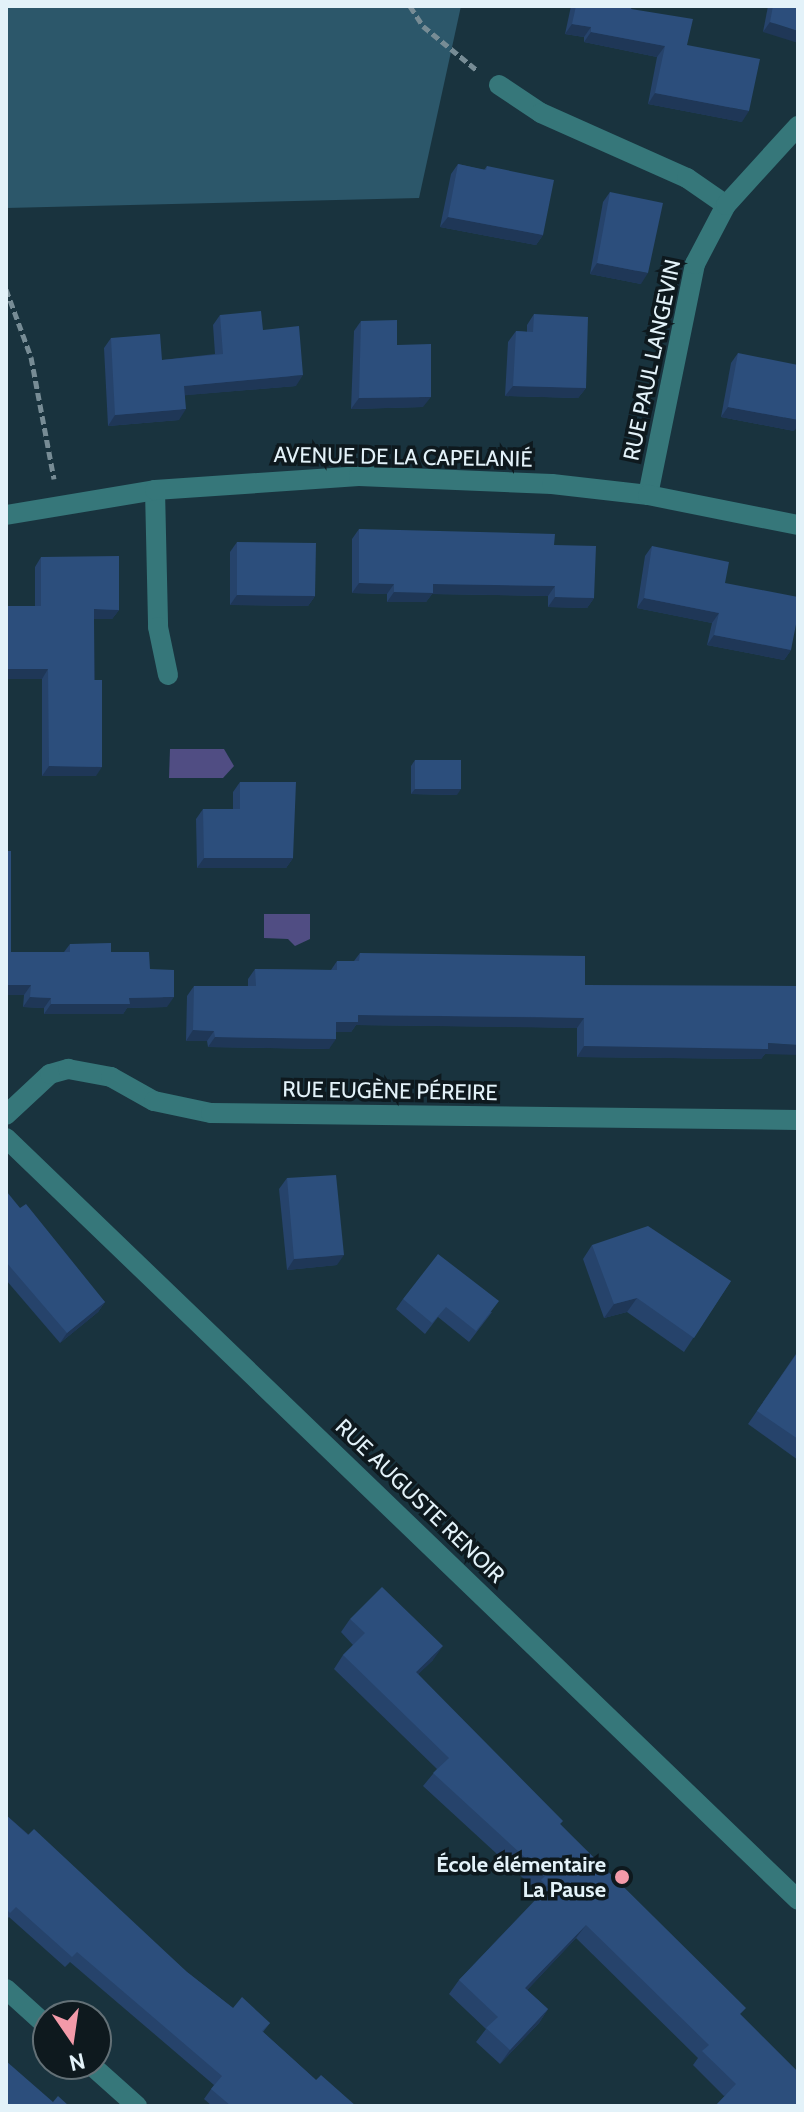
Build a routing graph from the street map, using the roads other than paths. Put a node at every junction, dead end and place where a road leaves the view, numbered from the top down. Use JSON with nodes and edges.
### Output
{"nodes":[{"id":1,"x":499,"y":85,"type":"road end"},
{"id":2,"x":798,"y":126,"type":"edge"},
{"id":3,"x":726,"y":205,"type":"junction"},
{"id":4,"x":155,"y":490,"type":"junction"},
{"id":5,"x":648,"y":495,"type":"junction"},
{"id":6,"x":6,"y":515,"type":"edge"},
{"id":7,"x":798,"y":525,"type":"edge"},
{"id":8,"x":168,"y":675,"type":"dead end"},
{"id":9,"x":6,"y":1115,"type":"edge"},
{"id":10,"x":798,"y":1120,"type":"edge"},
{"id":11,"x":6,"y":1138,"type":"edge"},
{"id":12,"x":798,"y":1900,"type":"edge"},
{"id":13,"x":6,"y":1989,"type":"edge"},
{"id":14,"x":32,"y":2013,"type":"edge"},
{"id":15,"x":108,"y":2080,"type":"edge"},
{"id":16,"x":137,"y":2106,"type":"edge"}],
"edges":[{"from":1,"to":3,"type":"street"},
{"from":2,"to":3,"type":"street","name":"RUE PAUL LANGEVIN"},
{"from":3,"to":5,"type":"street","name":"RUE PAUL LANGEVIN"},
{"from":4,"to":5,"type":"street","name":"AVENUE DE LA CAPELANIÉ"},
{"from":4,"to":6,"type":"street","name":"AVENUE DE LA CAPELANIÉ"},
{"from":4,"to":8,"type":"street"},
{"from":5,"to":7,"type":"street","name":"AVENUE DE LA CAPELANIÉ"},
{"from":9,"to":10,"type":"street","name":"RUE EUGÈNE PÉREIRE"},
{"from":11,"to":12,"type":"street","name":"RUE AUGUSTE RENOIR"},
{"from":13,"to":14,"type":"street"},
{"from":15,"to":16,"type":"street"}]}
